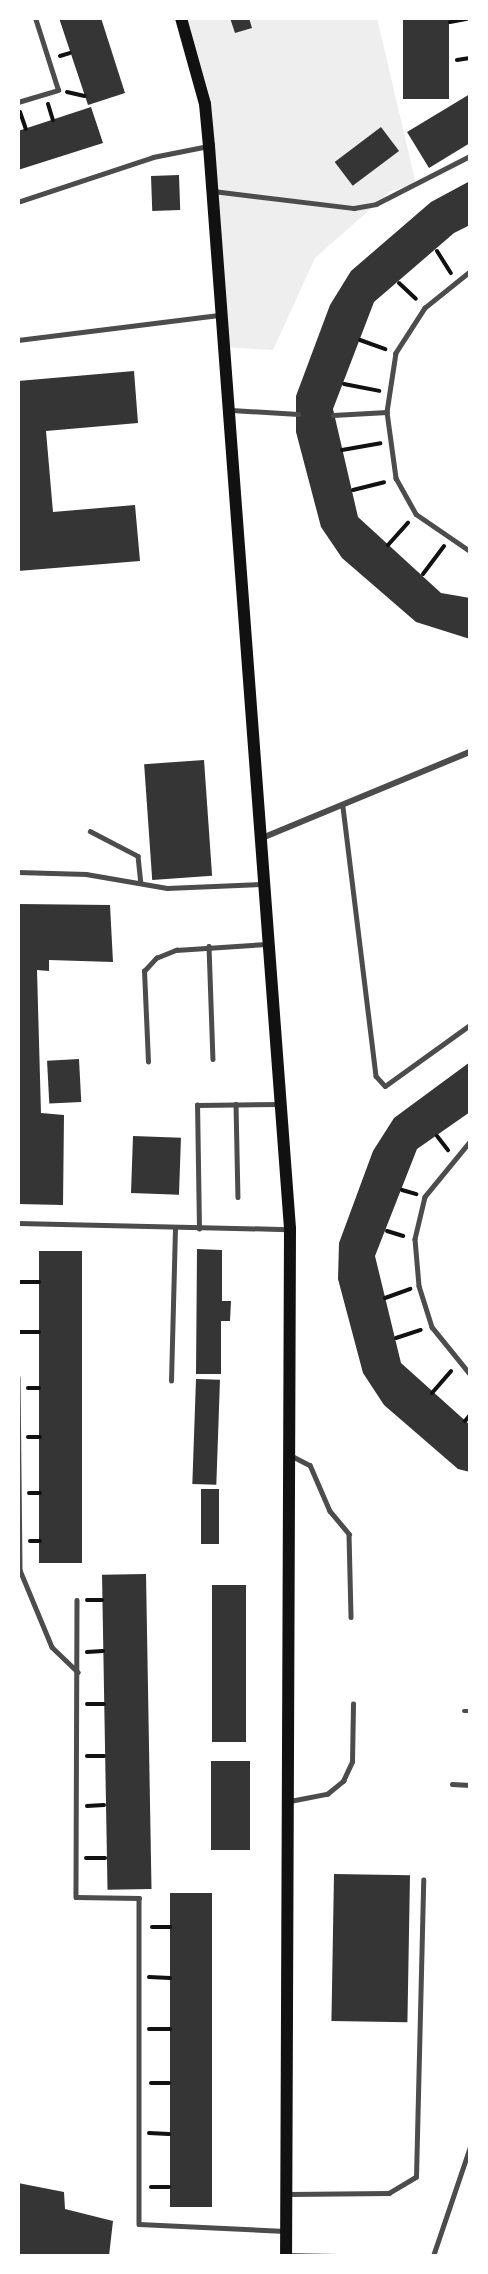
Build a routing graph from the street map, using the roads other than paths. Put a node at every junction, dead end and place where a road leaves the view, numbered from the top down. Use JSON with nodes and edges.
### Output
{"nodes":[{"id":1,"x":35,"y":18,"type":"edge"},
{"id":2,"x":181,"y":18,"type":"edge"},
{"id":3,"x":18,"y":104,"type":"edge"},
{"id":4,"x":209,"y":146,"type":"junction"},
{"id":5,"x":470,"y":156,"type":"edge"},
{"id":6,"x":213,"y":190,"type":"junction"},
{"id":7,"x":18,"y":202,"type":"edge"},
{"id":8,"x":470,"y":272,"type":"edge"},
{"id":9,"x":220,"y":315,"type":"junction"},
{"id":10,"x":18,"y":340,"type":"edge"},
{"id":11,"x":226,"y":410,"type":"junction"},
{"id":12,"x":387,"y":411,"type":"junction"},
{"id":13,"x":298,"y":414,"type":"dead end"},
{"id":14,"x":333,"y":415,"type":"dead end"},
{"id":15,"x":470,"y":551,"type":"edge"},
{"id":16,"x":470,"y":752,"type":"edge"},
{"id":17,"x":342,"y":807,"type":"junction"},
{"id":18,"x":90,"y":831,"type":"dead end"},
{"id":19,"x":262,"y":837,"type":"junction"},
{"id":20,"x":18,"y":872,"type":"edge"},
{"id":21,"x":141,"y":884,"type":"junction"},
{"id":22,"x":266,"y":884,"type":"junction"},
{"id":23,"x":269,"y":944,"type":"junction"},
{"id":24,"x":209,"y":946,"type":"junction"},
{"id":25,"x":470,"y":1025,"type":"edge"},
{"id":26,"x":213,"y":1059,"type":"dead end"},
{"id":27,"x":148,"y":1062,"type":"dead end"},
{"id":28,"x":236,"y":1104,"type":"junction"},
{"id":29,"x":281,"y":1104,"type":"junction"},
{"id":30,"x":470,"y":1142,"type":"edge"},
{"id":31,"x":238,"y":1197,"type":"dead end"},
{"id":32,"x":18,"y":1222,"type":"edge"},
{"id":33,"x":175,"y":1229,"type":"junction"},
{"id":34,"x":199,"y":1229,"type":"junction"},
{"id":35,"x":290,"y":1229,"type":"junction"},
{"id":36,"x":470,"y":1374,"type":"edge"},
{"id":37,"x":18,"y":1377,"type":"edge"},
{"id":38,"x":171,"y":1381,"type":"dead end"},
{"id":39,"x":288,"y":1454,"type":"junction"},
{"id":40,"x":77,"y":1600,"type":"dead end"},
{"id":41,"x":351,"y":1617,"type":"dead end"},
{"id":42,"x":78,"y":1672,"type":"junction"},
{"id":43,"x":354,"y":1704,"type":"dead end"},
{"id":44,"x":452,"y":1784,"type":"dead end"},
{"id":45,"x":470,"y":1785,"type":"edge"},
{"id":46,"x":284,"y":1802,"type":"junction"},
{"id":47,"x":423,"y":1880,"type":"dead end"},
{"id":48,"x":470,"y":2147,"type":"edge"},
{"id":49,"x":286,"y":2194,"type":"junction"},
{"id":50,"x":286,"y":2231,"type":"junction"},
{"id":51,"x":286,"y":2255,"type":"edge"},
{"id":52,"x":337,"y":2256,"type":"edge"},
{"id":53,"x":433,"y":2256,"type":"edge"}],
"edges":[{"from":1,"to":3,"type":"lane"},
{"from":2,"to":4,"type":"main road"},
{"from":4,"to":6,"type":"main road"},
{"from":4,"to":7,"type":"lane"},
{"from":5,"to":6,"type":"lane"},
{"from":6,"to":9,"type":"main road"},
{"from":8,"to":12,"type":"lane"},
{"from":9,"to":10,"type":"lane"},
{"from":9,"to":11,"type":"main road"},
{"from":11,"to":13,"type":"lane"},
{"from":11,"to":19,"type":"main road"},
{"from":12,"to":14,"type":"lane"},
{"from":12,"to":15,"type":"lane"},
{"from":16,"to":17,"type":"street"},
{"from":17,"to":19,"type":"street"},
{"from":17,"to":25,"type":"lane"},
{"from":18,"to":21,"type":"lane"},
{"from":19,"to":22,"type":"main road"},
{"from":20,"to":21,"type":"lane"},
{"from":21,"to":22,"type":"lane"},
{"from":22,"to":23,"type":"main road"},
{"from":23,"to":24,"type":"lane"},
{"from":23,"to":29,"type":"main road"},
{"from":24,"to":26,"type":"lane"},
{"from":24,"to":27,"type":"lane"},
{"from":28,"to":29,"type":"lane"},
{"from":28,"to":31,"type":"lane"},
{"from":28,"to":34,"type":"lane"},
{"from":29,"to":35,"type":"main road"},
{"from":30,"to":36,"type":"lane"},
{"from":32,"to":33,"type":"lane"},
{"from":33,"to":34,"type":"lane"},
{"from":33,"to":38,"type":"lane"},
{"from":34,"to":35,"type":"lane"},
{"from":35,"to":39,"type":"main road"},
{"from":37,"to":42,"type":"lane"},
{"from":39,"to":41,"type":"lane"},
{"from":39,"to":46,"type":"main road"},
{"from":40,"to":42,"type":"lane"},
{"from":42,"to":50,"type":"lane"},
{"from":43,"to":46,"type":"lane"},
{"from":44,"to":45,"type":"lane"},
{"from":46,"to":49,"type":"main road"},
{"from":47,"to":49,"type":"lane"},
{"from":48,"to":53,"type":"lane"},
{"from":49,"to":50,"type":"main road"},
{"from":50,"to":51,"type":"main road"},
{"from":51,"to":52,"type":"lane"}]}
